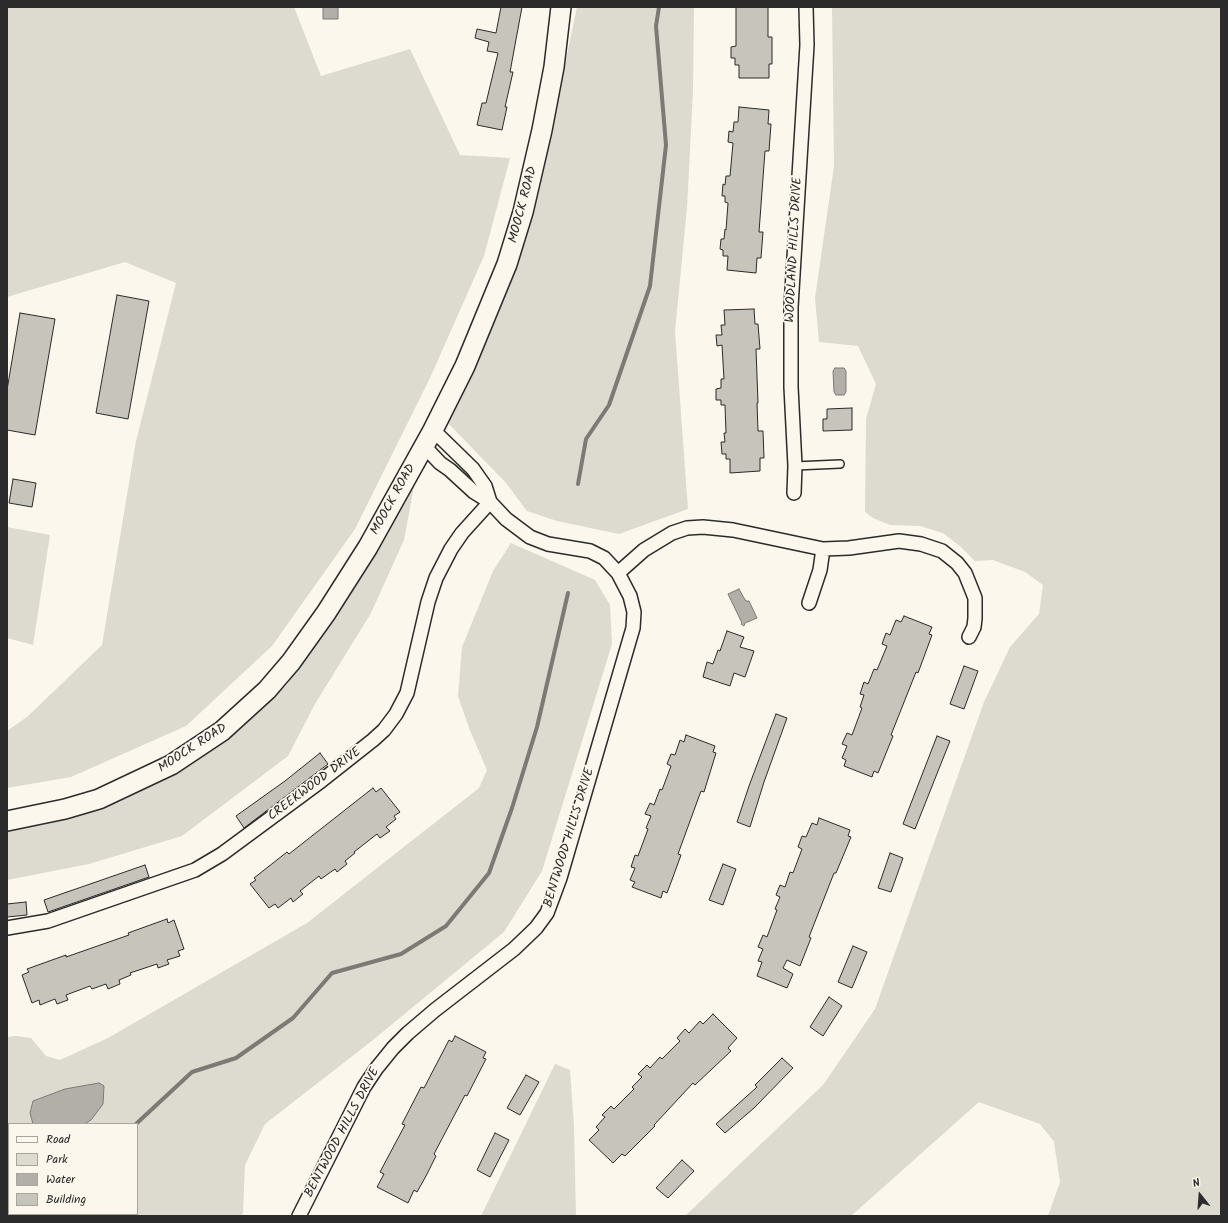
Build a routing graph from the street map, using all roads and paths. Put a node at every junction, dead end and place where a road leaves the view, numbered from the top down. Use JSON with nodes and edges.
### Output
{"nodes":[{"id":1,"x":560,"y":7,"type":"edge"},
{"id":2,"x":806,"y":7,"type":"edge"},
{"id":3,"x":429,"y":438,"type":"junction"},
{"id":4,"x":840,"y":464,"type":"dead end"},
{"id":5,"x":795,"y":466,"type":"junction"},
{"id":6,"x":794,"y":493,"type":"dead end"},
{"id":7,"x":490,"y":502,"type":"junction"},
{"id":8,"x":823,"y":549,"type":"junction"},
{"id":9,"x":618,"y":573,"type":"junction"},
{"id":10,"x":809,"y":603,"type":"dead end"},
{"id":11,"x":969,"y":637,"type":"dead end"},
{"id":12,"x":7,"y":821,"type":"edge"},
{"id":13,"x":7,"y":928,"type":"edge"},
{"id":14,"x":299,"y":1216,"type":"edge"}],
"edges":[{"from":1,"to":3,"type":"main road","name":"MOOCK ROAD"},
{"from":2,"to":5,"type":"street","name":"WOODLAND HILLS DRIVE"},
{"from":3,"to":7,"type":"street","name":"BENTWOOD HILLS DRIVE"},
{"from":3,"to":7,"type":"street","name":"BENTWOOD HILLS DRIVE"},
{"from":3,"to":12,"type":"main road","name":"MOOCK ROAD"},
{"from":4,"to":5,"type":"lane"},
{"from":5,"to":6,"type":"street","name":"WOODLAND HILLS DRIVE"},
{"from":7,"to":9,"type":"street","name":"BENTWOOD HILLS DRIVE"},
{"from":7,"to":13,"type":"street","name":"CREEKWOOD DRIVE"},
{"from":8,"to":9,"type":"street"},
{"from":8,"to":10,"type":"street"},
{"from":8,"to":11,"type":"street"},
{"from":9,"to":14,"type":"street","name":"BENTWOOD HILLS DRIVE"}]}
